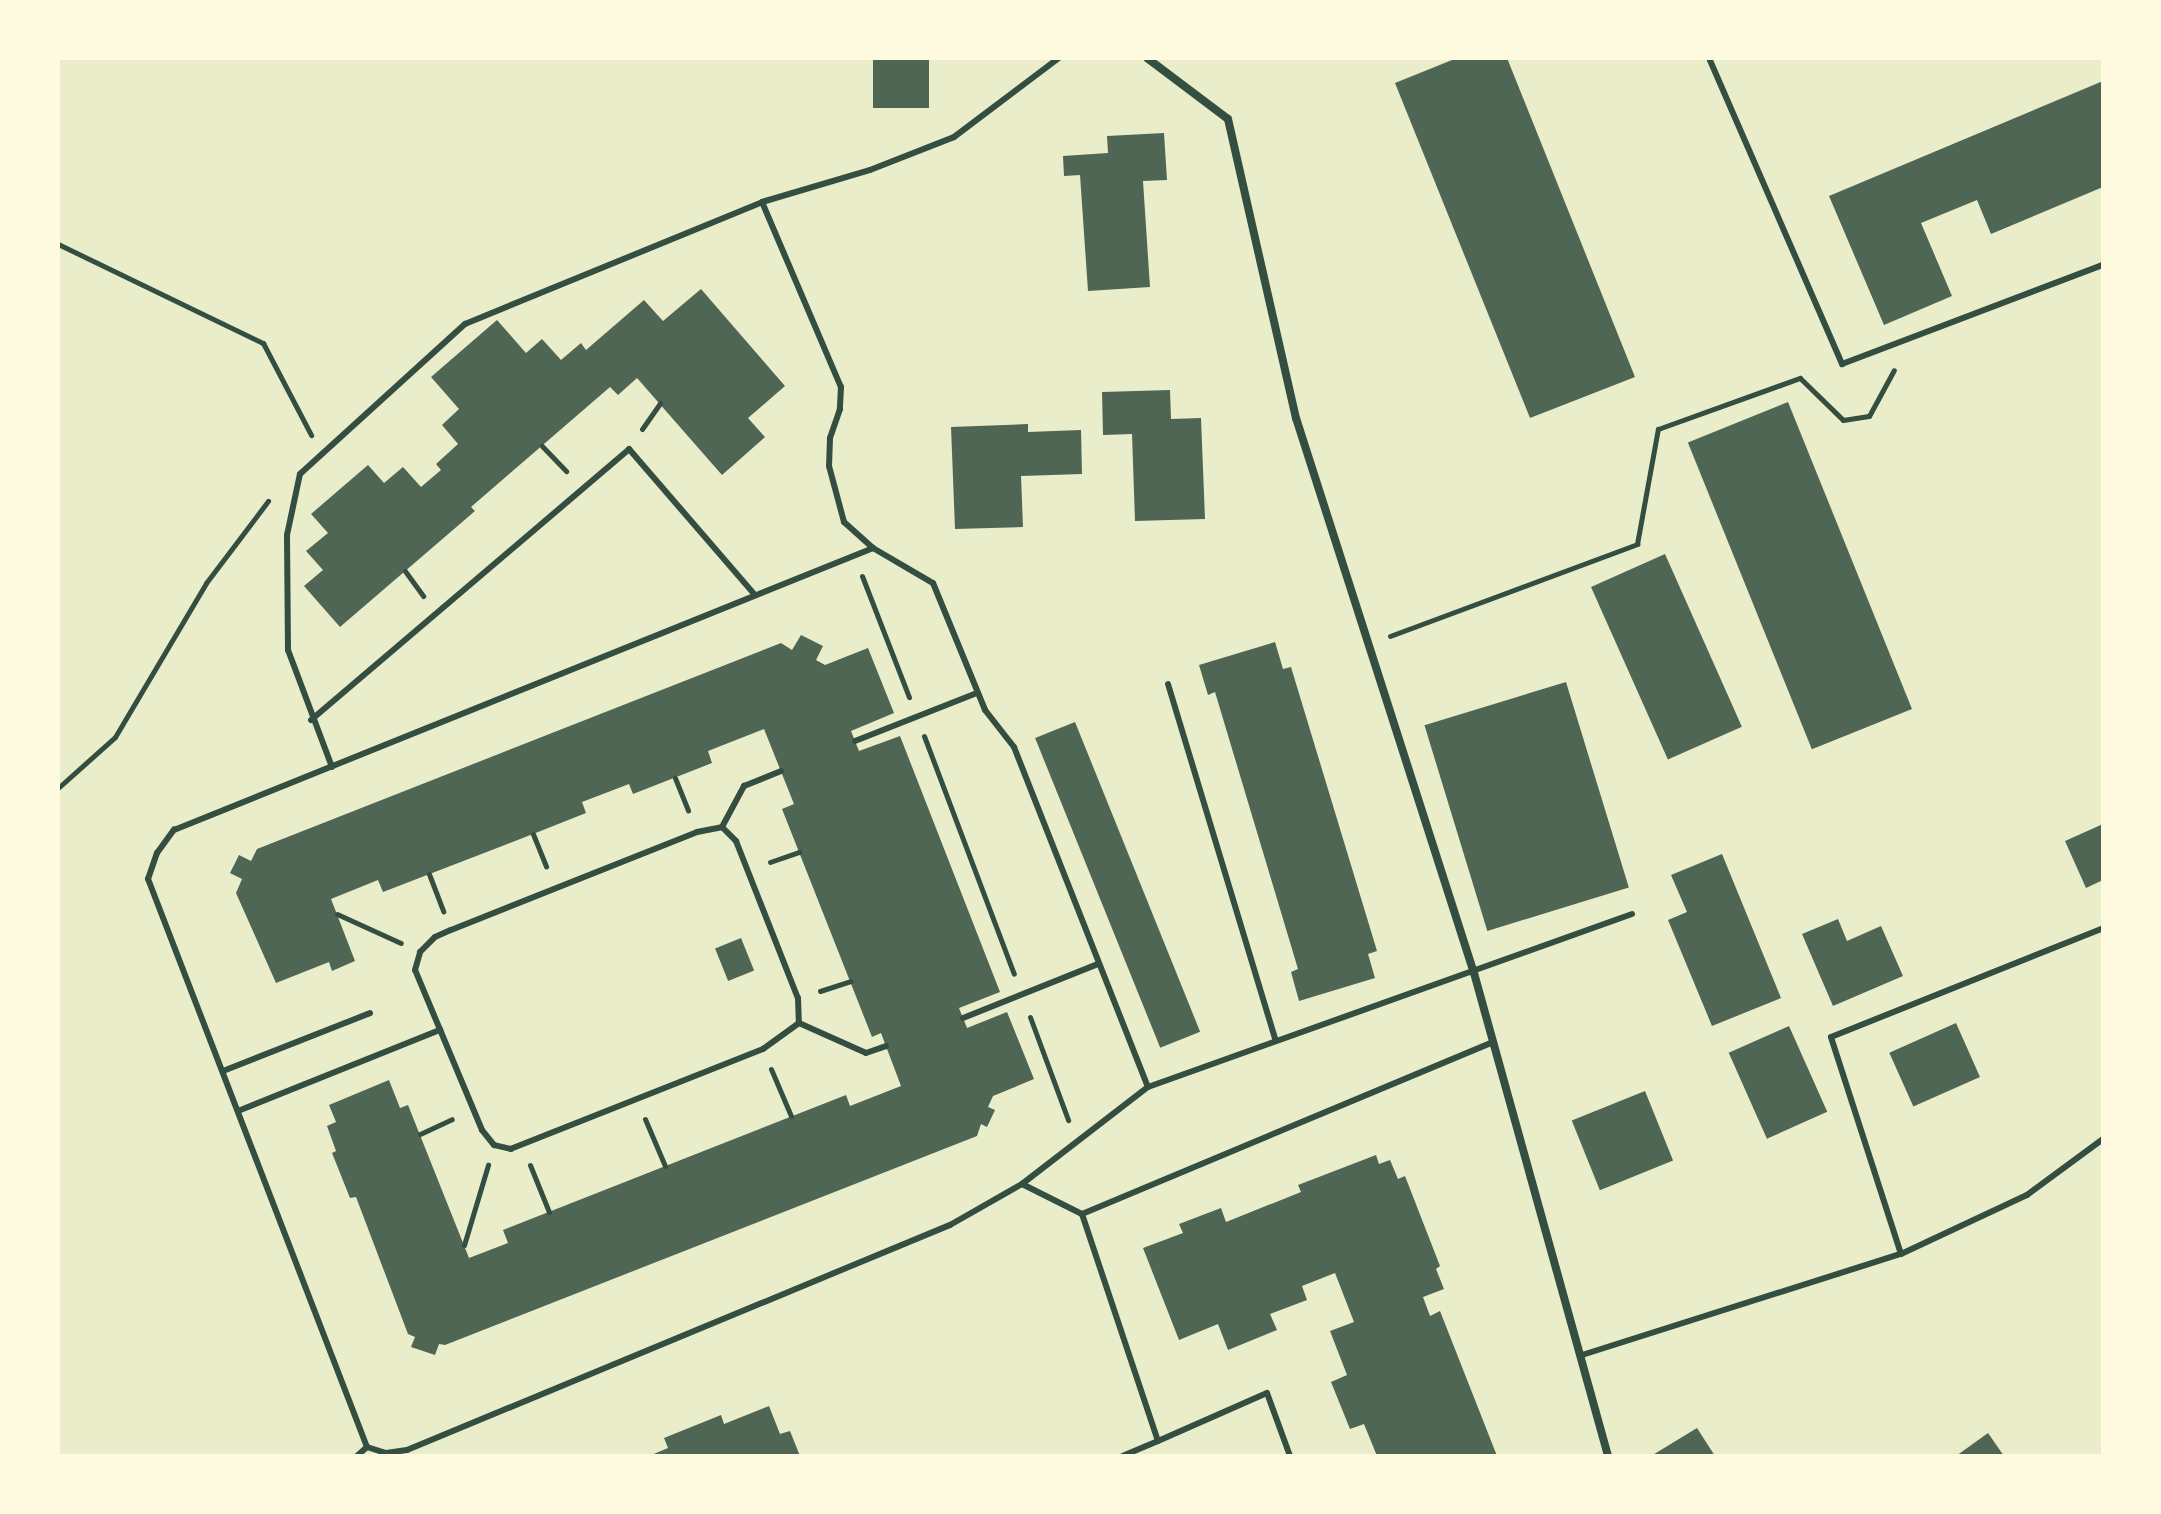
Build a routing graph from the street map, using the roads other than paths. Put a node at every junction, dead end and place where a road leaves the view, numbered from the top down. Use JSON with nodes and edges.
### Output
{"nodes":[{"id":1,"x":1059,"y":58,"type":"edge"},
{"id":2,"x":1147,"y":58,"type":"edge"},
{"id":3,"x":1709,"y":58,"type":"edge"},
{"id":4,"x":762,"y":202,"type":"junction"},
{"id":5,"x":2103,"y":265,"type":"edge"},
{"id":6,"x":873,"y":548,"type":"junction"},
{"id":7,"x":755,"y":595,"type":"junction"},
{"id":8,"x":1168,"y":684,"type":"dead end"},
{"id":9,"x":977,"y":693,"type":"junction"},
{"id":10,"x":311,"y":720,"type":"junction"},
{"id":11,"x":855,"y":741,"type":"dead end"},
{"id":12,"x":332,"y":767,"type":"junction"},
{"id":13,"x":781,"y":771,"type":"dead end"},
{"id":14,"x":722,"y":827,"type":"junction"},
{"id":15,"x":1632,"y":914,"type":"dead end"},
{"id":16,"x":2103,"y":928,"type":"edge"},
{"id":17,"x":1098,"y":964,"type":"junction"},
{"id":18,"x":1474,"y":973,"type":"junction"},
{"id":19,"x":370,"y":1013,"type":"dead end"},
{"id":20,"x":963,"y":1018,"type":"dead end"},
{"id":21,"x":799,"y":1023,"type":"junction"},
{"id":22,"x":440,"y":1030,"type":"junction"},
{"id":23,"x":1275,"y":1039,"type":"junction"},
{"id":24,"x":1493,"y":1042,"type":"junction"},
{"id":25,"x":886,"y":1046,"type":"dead end"},
{"id":26,"x":223,"y":1071,"type":"junction"},
{"id":27,"x":1148,"y":1087,"type":"junction"},
{"id":28,"x":238,"y":1111,"type":"junction"},
{"id":29,"x":2103,"y":1139,"type":"edge"},
{"id":30,"x":1022,"y":1184,"type":"junction"},
{"id":31,"x":1082,"y":1214,"type":"junction"},
{"id":32,"x":1901,"y":1254,"type":"junction"},
{"id":33,"x":1582,"y":1355,"type":"junction"},
{"id":34,"x":1158,"y":1441,"type":"junction"},
{"id":35,"x":367,"y":1447,"type":"junction"},
{"id":36,"x":357,"y":1456,"type":"edge"},
{"id":37,"x":1123,"y":1456,"type":"edge"},
{"id":38,"x":1290,"y":1456,"type":"edge"},
{"id":39,"x":1608,"y":1456,"type":"edge"}],
"edges":[{"from":1,"to":4,"type":"lane"},
{"from":2,"to":18,"type":"street"},
{"from":3,"to":5,"type":"lane"},
{"from":4,"to":6,"type":"lane"},
{"from":4,"to":10,"type":"lane"},
{"from":6,"to":7,"type":"lane"},
{"from":6,"to":9,"type":"lane"},
{"from":7,"to":10,"type":"lane"},
{"from":7,"to":12,"type":"lane"},
{"from":8,"to":23,"type":"lane"},
{"from":9,"to":11,"type":"lane"},
{"from":9,"to":17,"type":"lane"},
{"from":10,"to":12,"type":"lane"},
{"from":12,"to":26,"type":"lane"},
{"from":13,"to":14,"type":"lane"},
{"from":14,"to":21,"type":"lane"},
{"from":14,"to":22,"type":"lane"},
{"from":15,"to":18,"type":"lane"},
{"from":16,"to":32,"type":"lane"},
{"from":17,"to":20,"type":"lane"},
{"from":17,"to":27,"type":"lane"},
{"from":18,"to":23,"type":"lane"},
{"from":18,"to":24,"type":"street"},
{"from":19,"to":26,"type":"lane"},
{"from":21,"to":22,"type":"lane"},
{"from":21,"to":25,"type":"lane"},
{"from":22,"to":28,"type":"lane"},
{"from":23,"to":27,"type":"lane"},
{"from":24,"to":31,"type":"lane"},
{"from":24,"to":33,"type":"street"},
{"from":26,"to":28,"type":"lane"},
{"from":27,"to":30,"type":"lane"},
{"from":28,"to":35,"type":"lane"},
{"from":29,"to":32,"type":"lane"},
{"from":30,"to":31,"type":"lane"},
{"from":30,"to":35,"type":"lane"},
{"from":31,"to":34,"type":"lane"},
{"from":32,"to":33,"type":"lane"},
{"from":33,"to":39,"type":"street"},
{"from":34,"to":37,"type":"lane"},
{"from":34,"to":38,"type":"lane"},
{"from":35,"to":36,"type":"lane"}]}
